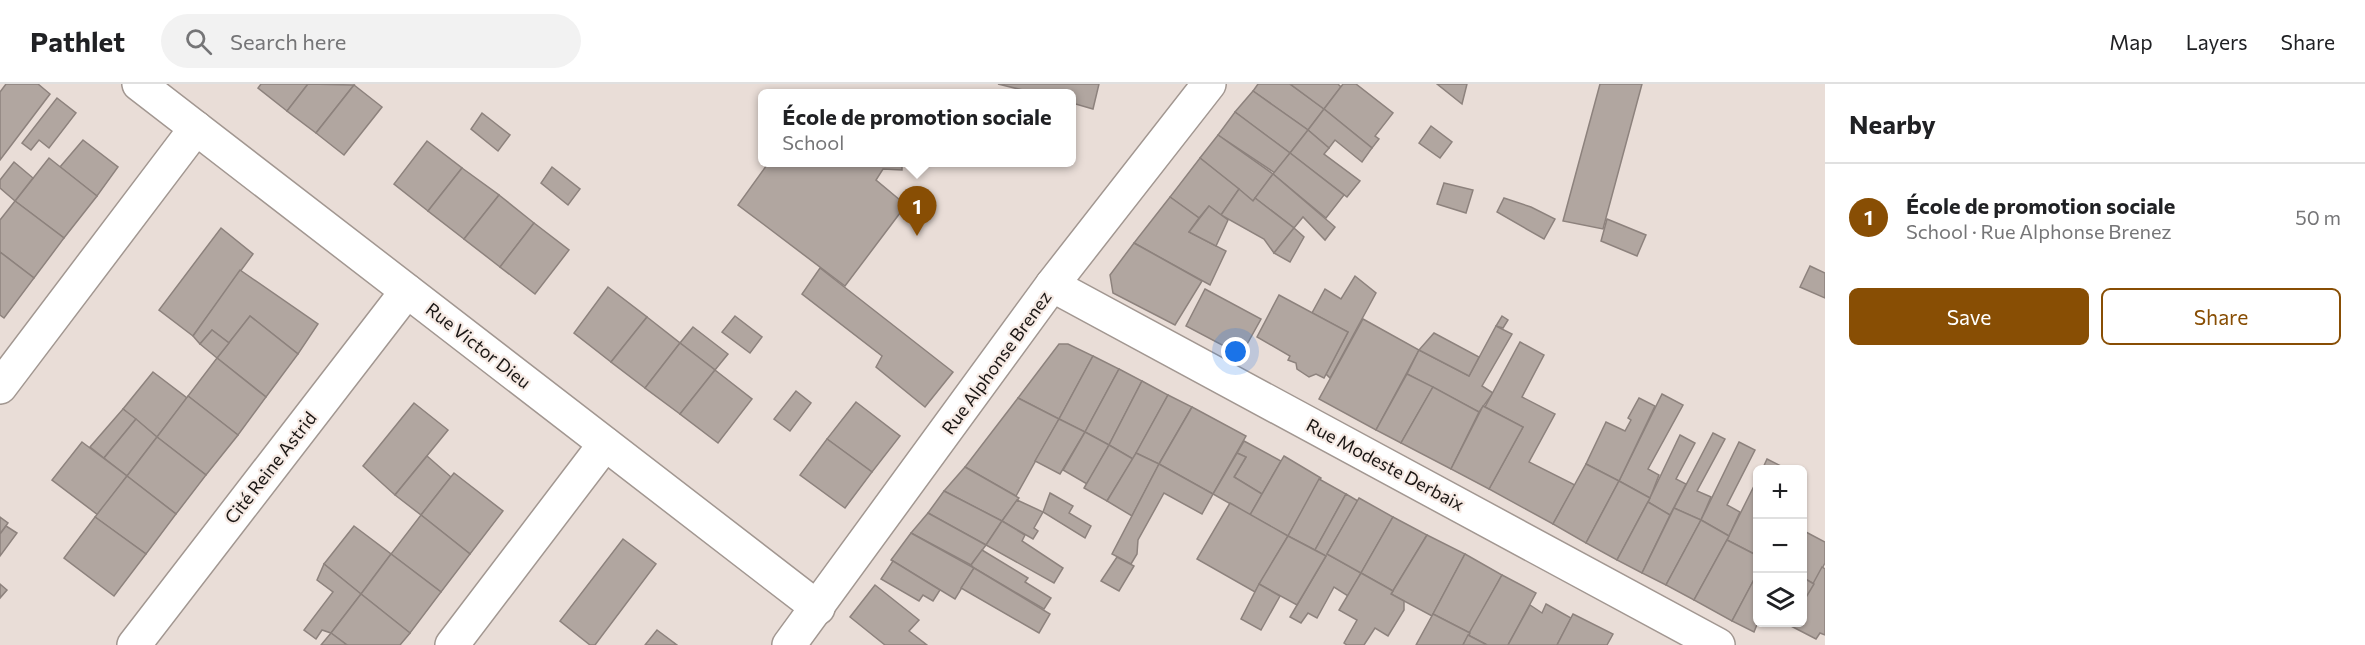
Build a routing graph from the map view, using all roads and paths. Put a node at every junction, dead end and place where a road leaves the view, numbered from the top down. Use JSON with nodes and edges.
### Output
{"nodes":[{"id":1,"x":140,"y":84,"type":"edge"},
{"id":2,"x":1209,"y":84,"type":"edge"},
{"id":3,"x":196,"y":128,"type":"junction"},
{"id":4,"x":1052,"y":285,"type":"junction"},
{"id":5,"x":407,"y":291,"type":"junction"},
{"id":6,"x":0,"y":387,"type":"edge"},
{"id":7,"x":605,"y":444,"type":"junction"},
{"id":8,"x":818,"y":608,"type":"junction"},
{"id":9,"x":134,"y":645,"type":"edge"},
{"id":10,"x":452,"y":645,"type":"edge"},
{"id":11,"x":789,"y":645,"type":"edge"},
{"id":12,"x":1718,"y":645,"type":"edge"}],
"edges":[{"from":1,"to":3,"type":"street","name":"Rue Victor Dieu"},
{"from":2,"to":4,"type":"street","name":"Rue Alphonse Brenez"},
{"from":3,"to":5,"type":"street","name":"Rue Victor Dieu"},
{"from":3,"to":6,"type":"street"},
{"from":4,"to":8,"type":"street","name":"Rue Alphonse Brenez"},
{"from":4,"to":12,"type":"street","name":"Rue Modeste Derbaix"},
{"from":5,"to":7,"type":"street","name":"Rue Victor Dieu"},
{"from":5,"to":9,"type":"street","name":"Cité Reine Astrid"},
{"from":7,"to":8,"type":"street","name":"Rue Victor Dieu"},
{"from":7,"to":10,"type":"street"},
{"from":8,"to":11,"type":"street","name":"Rue Alphonse Brenez"}]}
